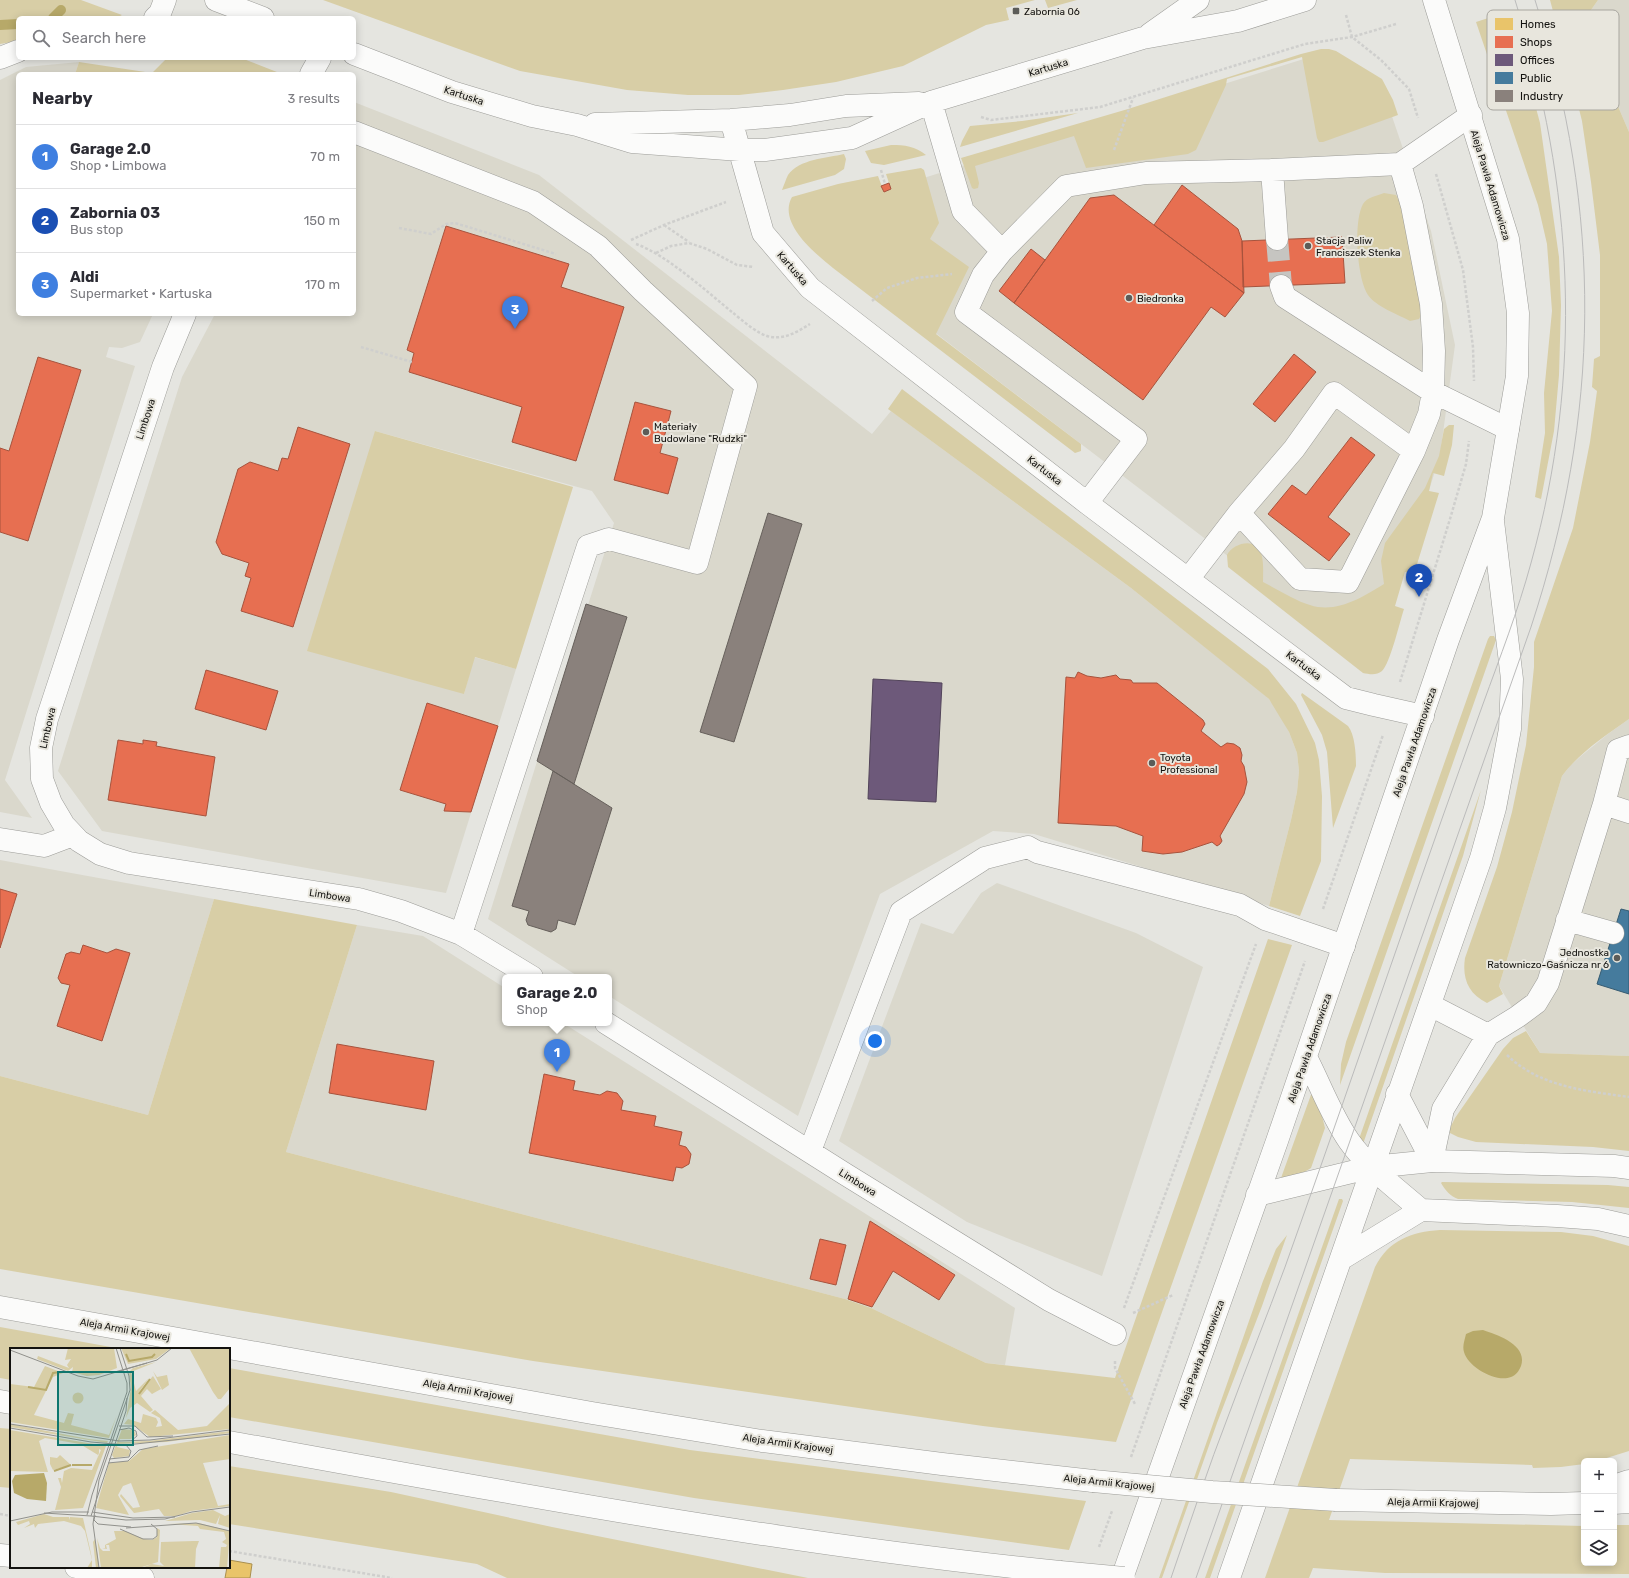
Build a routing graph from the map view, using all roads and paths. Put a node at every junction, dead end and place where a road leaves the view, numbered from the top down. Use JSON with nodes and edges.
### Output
{"nodes":[{"id":1,"x":165,"y":0,"type":"edge"},
{"id":2,"x":216,"y":0,"type":"edge"},
{"id":3,"x":1198,"y":0,"type":"edge"},
{"id":4,"x":1306,"y":0,"type":"edge"},
{"id":5,"x":1434,"y":0,"type":"edge"},
{"id":6,"x":1346,"y":15,"type":"dead end"},
{"id":7,"x":157,"y":16,"type":"edge"},
{"id":8,"x":258,"y":16,"type":"edge"},
{"id":9,"x":1396,"y":24,"type":"dead end"},
{"id":10,"x":1352,"y":37,"type":"junction"},
{"id":11,"x":1143,"y":38,"type":"junction"},
{"id":12,"x":16,"y":52,"type":"edge"},
{"id":13,"x":356,"y":55,"type":"edge"},
{"id":14,"x":0,"y":58,"type":"edge"},
{"id":15,"x":319,"y":60,"type":"edge"},
{"id":16,"x":1381,"y":60,"type":"dead end"},
{"id":17,"x":312,"y":72,"type":"edge"},
{"id":18,"x":1133,"y":97,"type":"junction"},
{"id":19,"x":931,"y":102,"type":"junction"},
{"id":20,"x":976,"y":116,"type":"dead end"},
{"id":21,"x":1470,"y":116,"type":"junction"},
{"id":22,"x":731,"y":120,"type":"junction"},
{"id":23,"x":577,"y":125,"type":"junction"},
{"id":24,"x":356,"y":133,"type":"edge"},
{"id":25,"x":740,"y":150,"type":"junction"},
{"id":26,"x":1400,"y":164,"type":"junction"},
{"id":27,"x":881,"y":170,"type":"dead end"},
{"id":28,"x":1272,"y":170,"type":"junction"},
{"id":29,"x":1103,"y":180,"type":"junction"},
{"id":30,"x":885,"y":184,"type":"dead end"},
{"id":31,"x":730,"y":200,"type":"dead end"},
{"id":32,"x":664,"y":225,"type":"junction"},
{"id":33,"x":399,"y":228,"type":"dead end"},
{"id":34,"x":1278,"y":239,"type":"tunnel mouth"},
{"id":35,"x":689,"y":243,"type":"junction"},
{"id":36,"x":598,"y":246,"type":"junction"},
{"id":37,"x":1002,"y":251,"type":"junction"},
{"id":38,"x":656,"y":253,"type":"junction"},
{"id":39,"x":756,"y":268,"type":"dead end"},
{"id":40,"x":983,"y":275,"type":"junction"},
{"id":41,"x":1281,"y":286,"type":"tunnel mouth"},
{"id":42,"x":870,"y":303,"type":"dead end"},
{"id":43,"x":184,"y":316,"type":"edge"},
{"id":44,"x":814,"y":322,"type":"dead end"},
{"id":45,"x":361,"y":347,"type":"dead end"},
{"id":46,"x":412,"y":362,"type":"dead end"},
{"id":47,"x":1433,"y":392,"type":"junction"},
{"id":48,"x":1508,"y":429,"type":"junction"},
{"id":49,"x":1414,"y":451,"type":"junction"},
{"id":50,"x":1087,"y":503,"type":"junction"},
{"id":51,"x":1239,"y":513,"type":"junction"},
{"id":52,"x":1493,"y":518,"type":"junction"},
{"id":53,"x":1450,"y":519,"type":"dead end"},
{"id":54,"x":1188,"y":578,"type":"junction"},
{"id":55,"x":1392,"y":710,"type":"junction"},
{"id":56,"x":1423,"y":716,"type":"junction"},
{"id":57,"x":1629,"y":746,"type":"edge"},
{"id":58,"x":1604,"y":804,"type":"junction"},
{"id":59,"x":1629,"y":812,"type":"edge"},
{"id":60,"x":73,"y":835,"type":"junction"},
{"id":61,"x":0,"y":839,"type":"edge"},
{"id":62,"x":1265,"y":919,"type":"junction"},
{"id":63,"x":1567,"y":920,"type":"junction"},
{"id":64,"x":1613,"y":933,"type":"dead end"},
{"id":65,"x":461,"y":934,"type":"junction"},
{"id":66,"x":1314,"y":936,"type":"junction"},
{"id":67,"x":1344,"y":946,"type":"junction"},
{"id":68,"x":527,"y":974,"type":"edge"},
{"id":69,"x":1430,"y":1005,"type":"junction"},
{"id":70,"x":611,"y":1026,"type":"edge"},
{"id":71,"x":1488,"y":1035,"type":"junction"},
{"id":72,"x":1306,"y":1057,"type":"junction"},
{"id":73,"x":1397,"y":1094,"type":"junction"},
{"id":74,"x":1629,"y":1097,"type":"edge"},
{"id":75,"x":810,"y":1151,"type":"junction"},
{"id":76,"x":1432,"y":1161,"type":"junction"},
{"id":77,"x":1372,"y":1167,"type":"junction"},
{"id":78,"x":1629,"y":1168,"type":"edge"},
{"id":79,"x":1257,"y":1196,"type":"junction"},
{"id":80,"x":1421,"y":1210,"type":"junction"},
{"id":81,"x":1629,"y":1226,"type":"edge"},
{"id":82,"x":1341,"y":1259,"type":"junction"},
{"id":83,"x":1173,"y":1296,"type":"dead end"},
{"id":84,"x":0,"y":1307,"type":"edge"},
{"id":85,"x":1118,"y":1326,"type":"junction"},
{"id":86,"x":0,"y":1401,"type":"edge"},
{"id":87,"x":10,"y":1403,"type":"edge"},
{"id":88,"x":1135,"y":1404,"type":"dead end"},
{"id":89,"x":230,"y":1442,"type":"edge"},
{"id":90,"x":1130,"y":1457,"type":"dead end"},
{"id":91,"x":1629,"y":1481,"type":"edge"},
{"id":92,"x":1617,"y":1485,"type":"edge"},
{"id":93,"x":1581,"y":1495,"type":"edge"},
{"id":94,"x":1629,"y":1502,"type":"edge"},
{"id":95,"x":1581,"y":1503,"type":"edge"},
{"id":96,"x":1617,"y":1503,"type":"edge"},
{"id":97,"x":1551,"y":1504,"type":"junction"},
{"id":98,"x":1112,"y":1510,"type":"dead end"},
{"id":99,"x":0,"y":1514,"type":"edge"},
{"id":100,"x":10,"y":1516,"type":"edge"},
{"id":101,"x":1099,"y":1548,"type":"dead end"},
{"id":102,"x":230,"y":1552,"type":"edge"},
{"id":103,"x":0,"y":1555,"type":"edge"},
{"id":104,"x":10,"y":1556,"type":"edge"},
{"id":105,"x":82,"y":1568,"type":"edge"},
{"id":106,"x":143,"y":1578,"type":"edge"},
{"id":107,"x":392,"y":1578,"type":"edge"},
{"id":108,"x":1123,"y":1578,"type":"edge"},
{"id":109,"x":1229,"y":1578,"type":"edge"}],
"edges":[{"from":1,"to":7,"type":"main road"},
{"from":2,"to":8,"type":"main road"},
{"from":3,"to":11,"type":"main road","name":"Kartuska"},
{"from":4,"to":11,"type":"main road","name":"Kartuska"},
{"from":5,"to":21,"type":"main road","name":"Aleja Pawła Adamowicza"},
{"from":6,"to":10,"type":"path"},
{"from":9,"to":10,"type":"path"},
{"from":10,"to":16,"type":"path"},
{"from":10,"to":18,"type":"path"},
{"from":11,"to":19,"type":"main road","name":"Kartuska"},
{"from":12,"to":14,"type":"main road"},
{"from":13,"to":23,"type":"main road","name":"Kartuska"},
{"from":15,"to":17,"type":"main road"},
{"from":18,"to":20,"type":"path"},
{"from":18,"to":29,"type":"path"},
{"from":19,"to":22,"type":"main road","name":"Kartuska"},
{"from":19,"to":25,"type":"main road","name":"Kartuska"},
{"from":19,"to":37,"type":"main road"},
{"from":21,"to":26,"type":"main road"},
{"from":21,"to":48,"type":"main road","name":"Aleja Pawła Adamowicza"},
{"from":22,"to":23,"type":"main road","name":"Kartuska"},
{"from":22,"to":25,"type":"main road","name":"Kartuska"},
{"from":23,"to":25,"type":"main road","name":"Kartuska"},
{"from":24,"to":36,"type":"main road"},
{"from":25,"to":50,"type":"main road","name":"Kartuska"},
{"from":26,"to":28,"type":"main road"},
{"from":26,"to":47,"type":"main road"},
{"from":27,"to":30,"type":"path"},
{"from":28,"to":29,"type":"main road"},
{"from":28,"to":34,"type":"main road"},
{"from":29,"to":37,"type":"main road"},
{"from":31,"to":32,"type":"path"},
{"from":32,"to":35,"type":"path"},
{"from":32,"to":38,"type":"path"},
{"from":33,"to":36,"type":"path"},
{"from":35,"to":38,"type":"path"},
{"from":35,"to":39,"type":"path"},
{"from":36,"to":65,"type":"main road"},
{"from":37,"to":40,"type":"main road"},
{"from":38,"to":44,"type":"path"},
{"from":40,"to":42,"type":"path"},
{"from":40,"to":50,"type":"main road"},
{"from":41,"to":47,"type":"main road"},
{"from":43,"to":60,"type":"main road","name":"Limbowa"},
{"from":45,"to":46,"type":"path"},
{"from":47,"to":48,"type":"main road"},
{"from":47,"to":49,"type":"main road"},
{"from":48,"to":52,"type":"main road","name":"Aleja Pawła Adamowicza"},
{"from":49,"to":51,"type":"main road"},
{"from":49,"to":51,"type":"main road"},
{"from":50,"to":54,"type":"main road","name":"Kartuska"},
{"from":51,"to":54,"type":"main road"},
{"from":52,"to":56,"type":"main road","name":"Aleja Pawła Adamowicza"},
{"from":52,"to":69,"type":"main road","name":"Aleja Pawła Adamowicza"},
{"from":53,"to":55,"type":"path"},
{"from":54,"to":55,"type":"main road","name":"Kartuska"},
{"from":55,"to":56,"type":"main road","name":"Kartuska"},
{"from":55,"to":66,"type":"path"},
{"from":56,"to":67,"type":"main road","name":"Aleja Pawła Adamowicza"},
{"from":57,"to":58,"type":"main road"},
{"from":58,"to":59,"type":"main road"},
{"from":58,"to":63,"type":"main road"},
{"from":60,"to":61,"type":"main road"},
{"from":60,"to":65,"type":"main road","name":"Limbowa"},
{"from":62,"to":66,"type":"main road"},
{"from":62,"to":75,"type":"main road"},
{"from":62,"to":85,"type":"path"},
{"from":63,"to":64,"type":"main road"},
{"from":63,"to":71,"type":"main road"},
{"from":65,"to":68,"type":"main road","name":"Limbowa"},
{"from":66,"to":67,"type":"main road"},
{"from":66,"to":90,"type":"path"},
{"from":67,"to":72,"type":"main road","name":"Aleja Pawła Adamowicza"},
{"from":69,"to":71,"type":"main road"},
{"from":69,"to":73,"type":"main road","name":"Aleja Pawła Adamowicza"},
{"from":70,"to":75,"type":"main road","name":"Limbowa"},
{"from":71,"to":74,"type":"path"},
{"from":71,"to":76,"type":"main road"},
{"from":72,"to":77,"type":"main road"},
{"from":72,"to":79,"type":"main road","name":"Aleja Pawła Adamowicza"},
{"from":73,"to":76,"type":"main road"},
{"from":73,"to":77,"type":"main road","name":"Aleja Pawła Adamowicza"},
{"from":75,"to":85,"type":"main road","name":"Limbowa"},
{"from":76,"to":77,"type":"main road"},
{"from":76,"to":78,"type":"main road"},
{"from":77,"to":79,"type":"main road"},
{"from":77,"to":80,"type":"main road"},
{"from":77,"to":82,"type":"main road","name":"Aleja Pawła Adamowicza"},
{"from":79,"to":108,"type":"main road","name":"Aleja Pawła Adamowicza"},
{"from":80,"to":81,"type":"main road"},
{"from":80,"to":82,"type":"main road"},
{"from":82,"to":109,"type":"main road","name":"Aleja Pawła Adamowicza"},
{"from":83,"to":85,"type":"path"},
{"from":84,"to":97,"type":"main road","name":"Aleja Armii Krajowej","bridge":true},
{"from":85,"to":88,"type":"path"},
{"from":86,"to":87,"type":"main road"},
{"from":89,"to":108,"type":"main road","bridge":true},
{"from":91,"to":92,"type":"main road"},
{"from":93,"to":97,"type":"main road"},
{"from":94,"to":96,"type":"main road"},
{"from":95,"to":97,"type":"main road","name":"Aleja Armii Krajowej"},
{"from":98,"to":101,"type":"path"},
{"from":99,"to":100,"type":"path"},
{"from":102,"to":107,"type":"path"},
{"from":103,"to":104,"type":"main road"},
{"from":105,"to":106,"type":"main road"}]}
